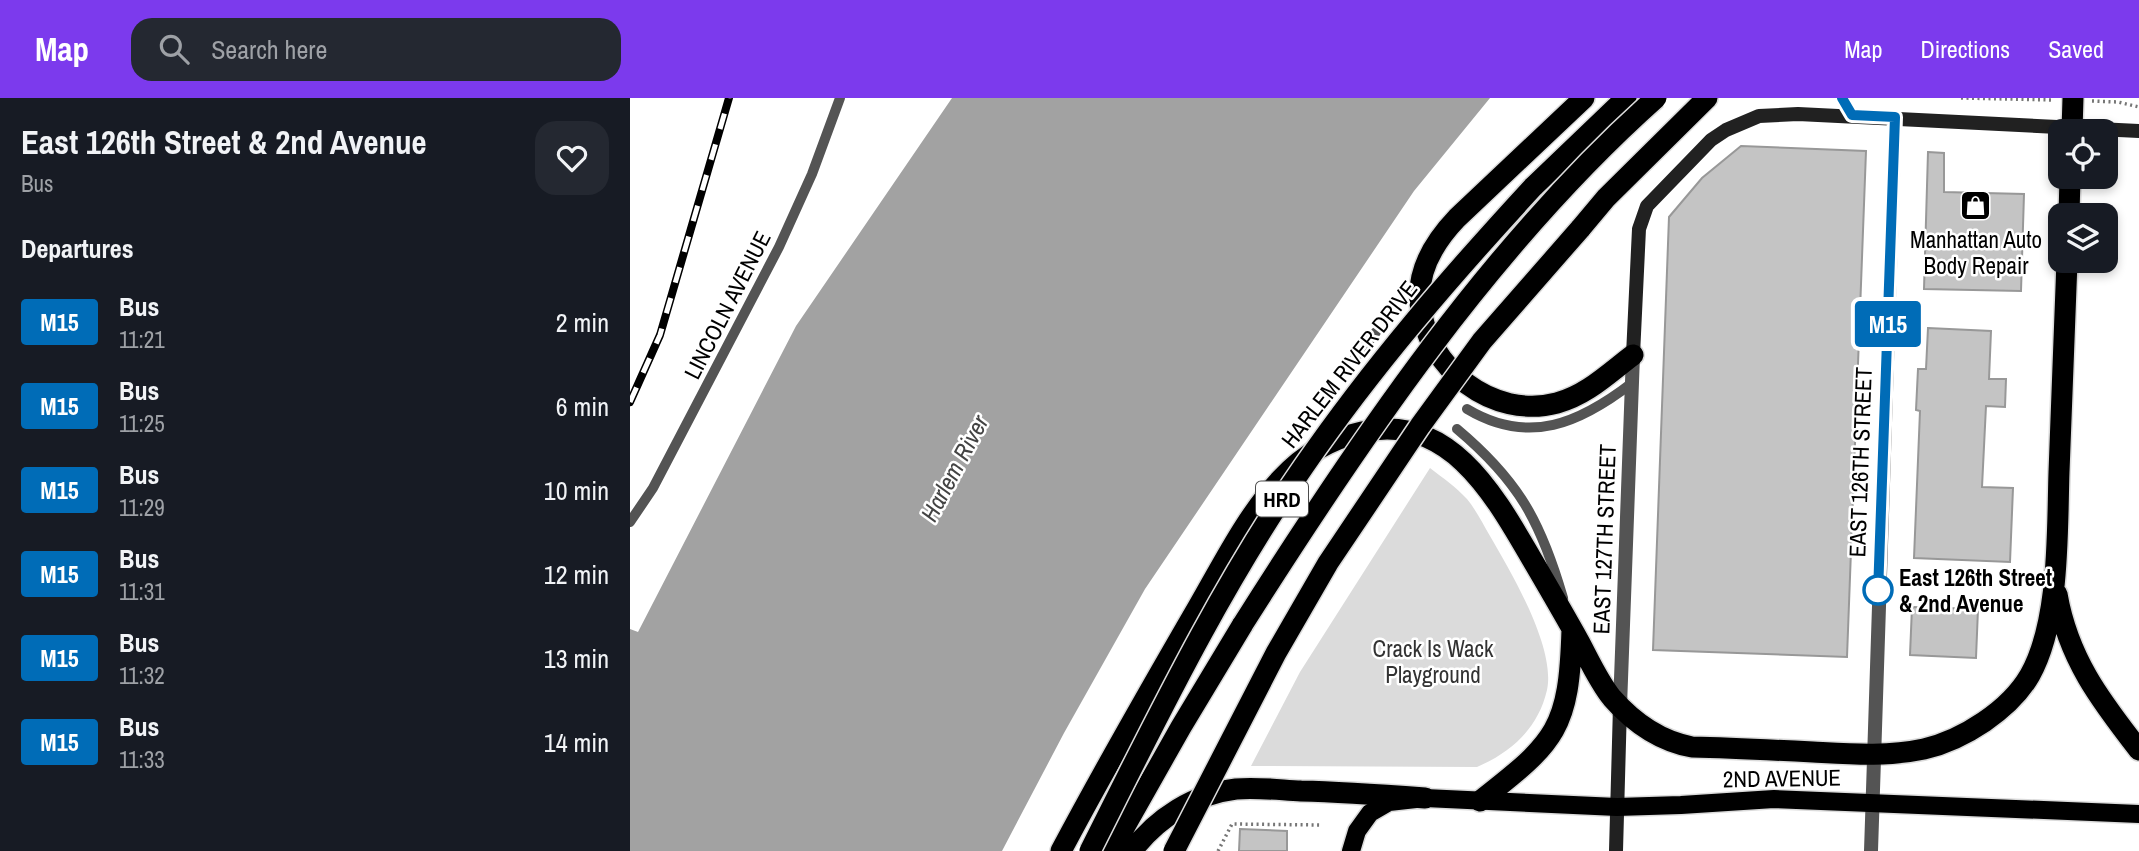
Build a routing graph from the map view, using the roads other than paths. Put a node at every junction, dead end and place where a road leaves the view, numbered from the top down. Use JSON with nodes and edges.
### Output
{"nodes":[{"id":1,"x":840,"y":98,"type":"edge"},
{"id":2,"x":1584,"y":98,"type":"edge"},
{"id":3,"x":1626,"y":98,"type":"edge"},
{"id":4,"x":1656,"y":98,"type":"edge"},
{"id":5,"x":1707,"y":98,"type":"edge"},
{"id":6,"x":1842,"y":98,"type":"edge"},
{"id":7,"x":2077,"y":100,"type":"edge"},
{"id":8,"x":1852,"y":115,"type":"junction"},
{"id":9,"x":1895,"y":117,"type":"junction"},
{"id":10,"x":2074,"y":119,"type":"edge"},
{"id":11,"x":2139,"y":131,"type":"edge"},
{"id":12,"x":2067,"y":273,"type":"edge"},
{"id":13,"x":1376,"y":332,"type":"dead end"},
{"id":14,"x":1633,"y":355,"type":"junction"},
{"id":15,"x":1355,"y":358,"type":"dead end"},
{"id":16,"x":1632,"y":383,"type":"junction"},
{"id":17,"x":1467,"y":409,"type":"dead end"},
{"id":18,"x":1457,"y":429,"type":"dead end"},
{"id":19,"x":630,"y":522,"type":"edge"},
{"id":20,"x":2055,"y":568,"type":"junction"},
{"id":21,"x":1572,"y":629,"type":"junction"},
{"id":22,"x":1620,"y":706,"type":"junction"},
{"id":23,"x":2139,"y":750,"type":"edge"},
{"id":24,"x":1874,"y":755,"type":"junction"},
{"id":25,"x":1425,"y":798,"type":"junction"},
{"id":26,"x":1480,"y":801,"type":"junction"},
{"id":27,"x":1872,"y":803,"type":"junction"},
{"id":28,"x":1617,"y":807,"type":"junction"},
{"id":29,"x":2139,"y":814,"type":"edge"},
{"id":30,"x":1061,"y":851,"type":"edge"},
{"id":31,"x":1090,"y":851,"type":"edge"},
{"id":32,"x":1111,"y":851,"type":"edge"},
{"id":33,"x":1132,"y":851,"type":"edge"},
{"id":34,"x":1174,"y":851,"type":"edge"},
{"id":35,"x":1351,"y":851,"type":"edge"},
{"id":36,"x":1616,"y":851,"type":"edge"},
{"id":37,"x":1871,"y":851,"type":"edge"}],
"edges":[{"from":1,"to":19,"type":"lane","name":"LINCOLN AVENUE"},
{"from":2,"to":14,"type":"highway"},
{"from":3,"to":31,"type":"highway","name":"HARLEM RIVER DRIVE","number":"HRD","bridge":true},
{"from":4,"to":32,"type":"highway","bridge":true},
{"from":5,"to":34,"type":"highway","bridge":true},
{"from":6,"to":8,"type":"street"},
{"from":7,"to":10,"type":"highway","bridge":true},
{"from":8,"to":9,"type":"main road"},
{"from":8,"to":14,"type":"main road","name":"EAST 127TH STREET"},
{"from":9,"to":11,"type":"main road"},
{"from":9,"to":24,"type":"street","name":"EAST 126TH STREET"},
{"from":12,"to":20,"type":"highway"},
{"from":13,"to":15,"type":"lane"},
{"from":14,"to":16,"type":"street","name":"EAST 127TH STREET"},
{"from":16,"to":17,"type":"lane"},
{"from":16,"to":22,"type":"street","name":"EAST 127TH STREET"},
{"from":18,"to":21,"type":"lane"},
{"from":20,"to":23,"type":"highway"},
{"from":20,"to":24,"type":"highway"},
{"from":21,"to":22,"type":"highway"},
{"from":21,"to":26,"type":"highway"},
{"from":21,"to":30,"type":"highway"},
{"from":22,"to":24,"type":"highway"},
{"from":22,"to":28,"type":"main road","name":"EAST 127TH STREET"},
{"from":24,"to":27,"type":"street","name":"EAST 126TH STREET"},
{"from":25,"to":26,"type":"main road","name":"2ND AVENUE"},
{"from":25,"to":33,"type":"highway"},
{"from":25,"to":35,"type":"main road","name":"2ND AVENUE"},
{"from":26,"to":28,"type":"main road","name":"2ND AVENUE"},
{"from":27,"to":28,"type":"main road","name":"2ND AVENUE"},
{"from":27,"to":29,"type":"main road","name":"2ND AVENUE"},
{"from":27,"to":37,"type":"street","name":"EAST 126TH STREET"},
{"from":28,"to":36,"type":"main road","name":"EAST 127TH STREET"}]}
